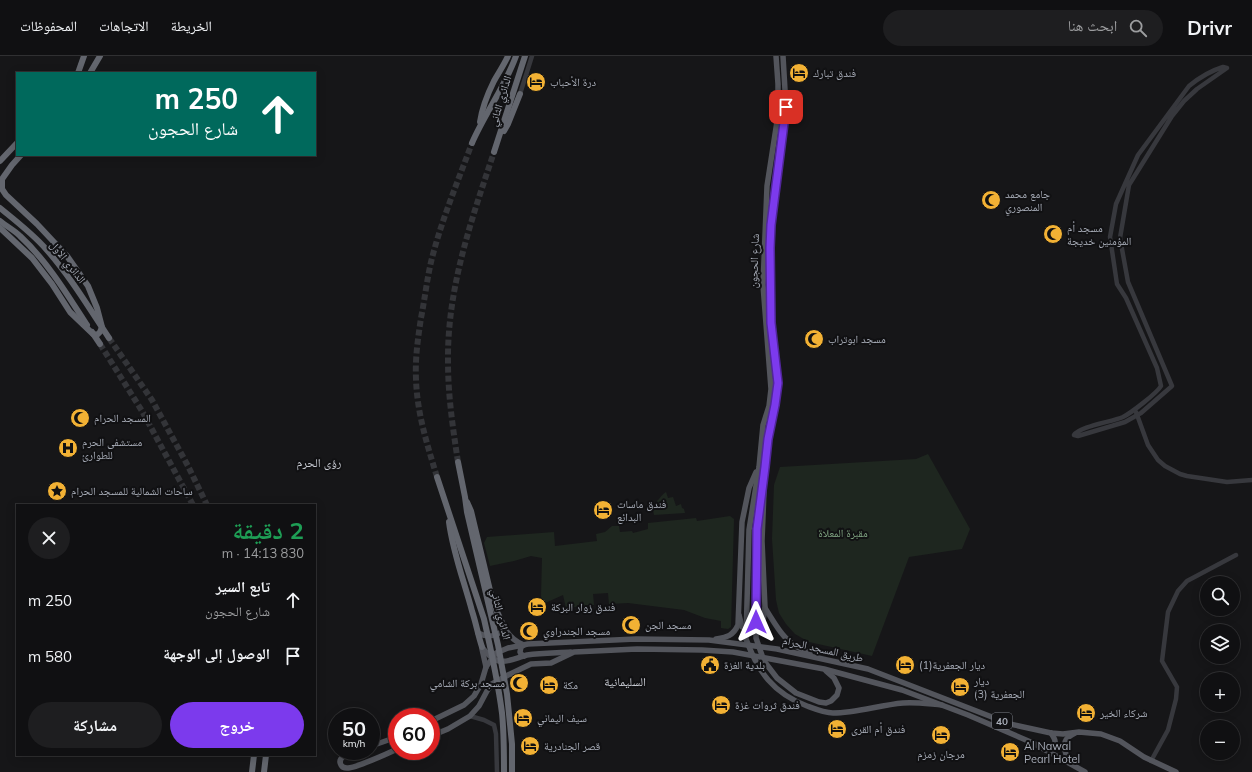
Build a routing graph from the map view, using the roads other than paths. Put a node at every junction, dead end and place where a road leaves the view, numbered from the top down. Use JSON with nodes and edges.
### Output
{"nodes":[{"id":1,"x":84,"y":56,"type":"edge"},
{"id":2,"x":100,"y":56,"type":"edge"},
{"id":3,"x":508,"y":56,"type":"edge"},
{"id":4,"x":516,"y":56,"type":"edge"},
{"id":5,"x":525,"y":56,"type":"edge"},
{"id":6,"x":532,"y":56,"type":"edge"},
{"id":7,"x":776,"y":56,"type":"edge"},
{"id":8,"x":783,"y":56,"type":"edge"},
{"id":9,"x":78,"y":72,"type":"edge"},
{"id":10,"x":91,"y":72,"type":"edge"},
{"id":11,"x":520,"y":94,"type":"joint"},
{"id":12,"x":478,"y":129,"type":"junction"},
{"id":13,"x":499,"y":137,"type":"junction"},
{"id":14,"x":472,"y":143,"type":"tunnel mouth"},
{"id":15,"x":16,"y":144,"type":"edge"},
{"id":16,"x":494,"y":152,"type":"tunnel mouth"},
{"id":17,"x":20,"y":156,"type":"edge"},
{"id":18,"x":0,"y":161,"type":"edge"},
{"id":19,"x":1,"y":181,"type":"edge"},
{"id":20,"x":0,"y":208,"type":"edge"},
{"id":21,"x":0,"y":221,"type":"edge"},
{"id":22,"x":0,"y":228,"type":"edge"},
{"id":23,"x":102,"y":327,"type":"junction"},
{"id":24,"x":93,"y":334,"type":"junction"},
{"id":25,"x":109,"y":338,"type":"tunnel mouth"},
{"id":26,"x":100,"y":344,"type":"tunnel mouth"},
{"id":27,"x":1169,"y":380,"type":"junction"},
{"id":28,"x":1161,"y":386,"type":"junction"},
{"id":29,"x":1135,"y":408,"type":"junction"},
{"id":30,"x":1137,"y":415,"type":"junction"},
{"id":31,"x":458,"y":462,"type":"tunnel mouth"},
{"id":32,"x":759,"y":467,"type":"junction"},
{"id":33,"x":765,"y":467,"type":"junction"},
{"id":34,"x":437,"y":477,"type":"tunnel mouth"},
{"id":35,"x":1252,"y":480,"type":"edge"},
{"id":36,"x":469,"y":512,"type":"junction"},
{"id":37,"x":453,"y":534,"type":"junction"},
{"id":38,"x":1236,"y":555,"type":"dead end"},
{"id":39,"x":765,"y":607,"type":"junction"},
{"id":40,"x":739,"y":615,"type":"junction"},
{"id":41,"x":505,"y":629,"type":"junction"},
{"id":42,"x":478,"y":632,"type":"junction"},
{"id":43,"x":709,"y":640,"type":"junction"},
{"id":44,"x":524,"y":645,"type":"junction"},
{"id":45,"x":482,"y":647,"type":"junction"},
{"id":46,"x":574,"y":652,"type":"junction"},
{"id":47,"x":524,"y":656,"type":"junction"},
{"id":48,"x":493,"y":658,"type":"junction"},
{"id":49,"x":828,"y":659,"type":"junction"},
{"id":50,"x":486,"y":666,"type":"junction"},
{"id":51,"x":824,"y":669,"type":"junction"},
{"id":52,"x":942,"y":705,"type":"junction"},
{"id":53,"x":470,"y":716,"type":"junction"},
{"id":54,"x":440,"y":717,"type":"edge"},
{"id":55,"x":440,"y":733,"type":"edge"},
{"id":56,"x":1051,"y":733,"type":"junction"},
{"id":57,"x":1075,"y":733,"type":"junction"},
{"id":58,"x":1047,"y":750,"type":"junction"},
{"id":59,"x":254,"y":756,"type":"edge"},
{"id":60,"x":266,"y":756,"type":"edge"},
{"id":61,"x":340,"y":760,"type":"edge"},
{"id":62,"x":370,"y":760,"type":"edge"},
{"id":63,"x":1151,"y":761,"type":"junction"},
{"id":64,"x":1077,"y":768,"type":"junction"},
{"id":65,"x":252,"y":772,"type":"edge"},
{"id":66,"x":264,"y":772,"type":"edge"},
{"id":67,"x":497,"y":772,"type":"edge"},
{"id":68,"x":504,"y":772,"type":"edge"},
{"id":69,"x":512,"y":772,"type":"edge"},
{"id":70,"x":1085,"y":772,"type":"edge"},
{"id":71,"x":1176,"y":772,"type":"edge"}],
"edges":[{"from":1,"to":9,"type":"highway"},
{"from":2,"to":10,"type":"highway"},
{"from":3,"to":12,"type":"highway"},
{"from":4,"to":12,"type":"highway","name":"الدائري الثاني"},
{"from":5,"to":13,"type":"highway","name":"الدائري الثاني"},
{"from":6,"to":11,"type":"street"},
{"from":7,"to":32,"type":"main road","name":"شارع الحجون"},
{"from":8,"to":33,"type":"main road","name":"شارع الحجون"},
{"from":11,"to":13,"type":"highway"},
{"from":12,"to":14,"type":"highway","name":"الدائري الثاني"},
{"from":13,"to":16,"type":"highway","name":"الدائري الثاني"},
{"from":15,"to":18,"type":"highway"},
{"from":17,"to":19,"type":"highway"},
{"from":19,"to":23,"type":"highway"},
{"from":20,"to":23,"type":"highway","name":"الدائري الأول"},
{"from":21,"to":24,"type":"highway","name":"الدائري الأول"},
{"from":22,"to":24,"type":"highway"},
{"from":23,"to":24,"type":"highway"},
{"from":23,"to":25,"type":"highway","name":"الدائري الأول"},
{"from":24,"to":26,"type":"highway","name":"الدائري الأول"},
{"from":27,"to":28,"type":"street"},
{"from":27,"to":28,"type":"street"},
{"from":27,"to":30,"type":"street"},
{"from":28,"to":29,"type":"street"},
{"from":29,"to":30,"type":"street"},
{"from":29,"to":30,"type":"street"},
{"from":30,"to":35,"type":"street"},
{"from":31,"to":36,"type":"highway","name":"الدائري الثاني"},
{"from":32,"to":40,"type":"main road"},
{"from":32,"to":52,"type":"main road","name":"شارع الحجون"},
{"from":33,"to":39,"type":"main road"},
{"from":33,"to":51,"type":"main road"},
{"from":34,"to":37,"type":"highway","name":"الدائري الثاني"},
{"from":36,"to":41,"type":"highway"},
{"from":36,"to":69,"type":"highway","name":"الدائري الثاني"},
{"from":37,"to":42,"type":"highway"},
{"from":37,"to":68,"type":"highway","name":"الدائري الثاني"},
{"from":38,"to":63,"type":"street"},
{"from":39,"to":40,"type":"main road"},
{"from":39,"to":49,"type":"main road"},
{"from":40,"to":43,"type":"main road"},
{"from":41,"to":42,"type":"main road"},
{"from":41,"to":44,"type":"main road"},
{"from":42,"to":45,"type":"highway"},
{"from":43,"to":44,"type":"main road","name":"طريق المسجد الحرام","number":"40"},
{"from":43,"to":49,"type":"main road","name":"طريق المسجد الحرام","number":"40"},
{"from":44,"to":47,"type":"main road"},
{"from":44,"to":48,"type":"main road","name":"طريق المسجد الحرام","number":"40"},
{"from":45,"to":48,"type":"main road"},
{"from":45,"to":50,"type":"main road"},
{"from":46,"to":47,"type":"main road"},
{"from":46,"to":51,"type":"main road","name":"طريق المسجد الحرام"},
{"from":46,"to":53,"type":"main road","name":"طريق المسجد الحرام"},
{"from":47,"to":48,"type":"main road"},
{"from":48,"to":50,"type":"main road","name":"طريق المسجد الحرام","number":"40"},
{"from":49,"to":56,"type":"main road","name":"طريق المسجد الحرام","number":"40"},
{"from":50,"to":54,"type":"main road","name":"طريق المسجد الحرام"},
{"from":51,"to":52,"type":"main road","name":"طريق المسجد الحرام"},
{"from":52,"to":58,"type":"main road","name":"طريق المسجد الحرام"},
{"from":53,"to":55,"type":"main road","name":"طريق المسجد الحرام"},
{"from":53,"to":67,"type":"street"},
{"from":56,"to":57,"type":"main road","name":"طريق المسجد الحرام","number":"40"},
{"from":56,"to":58,"type":"main road"},
{"from":57,"to":63,"type":"main road","name":"طريق المسجد الحرام","number":"40"},
{"from":57,"to":64,"type":"main road"},
{"from":58,"to":64,"type":"main road","name":"طريق المسجد الحرام"},
{"from":59,"to":65,"type":"highway"},
{"from":60,"to":66,"type":"highway"},
{"from":61,"to":62,"type":"main road"},
{"from":63,"to":71,"type":"main road","name":"طريق المسجد الحرام","number":"40"},
{"from":64,"to":70,"type":"main road","name":"طريق المسجد الحرام"}]}
